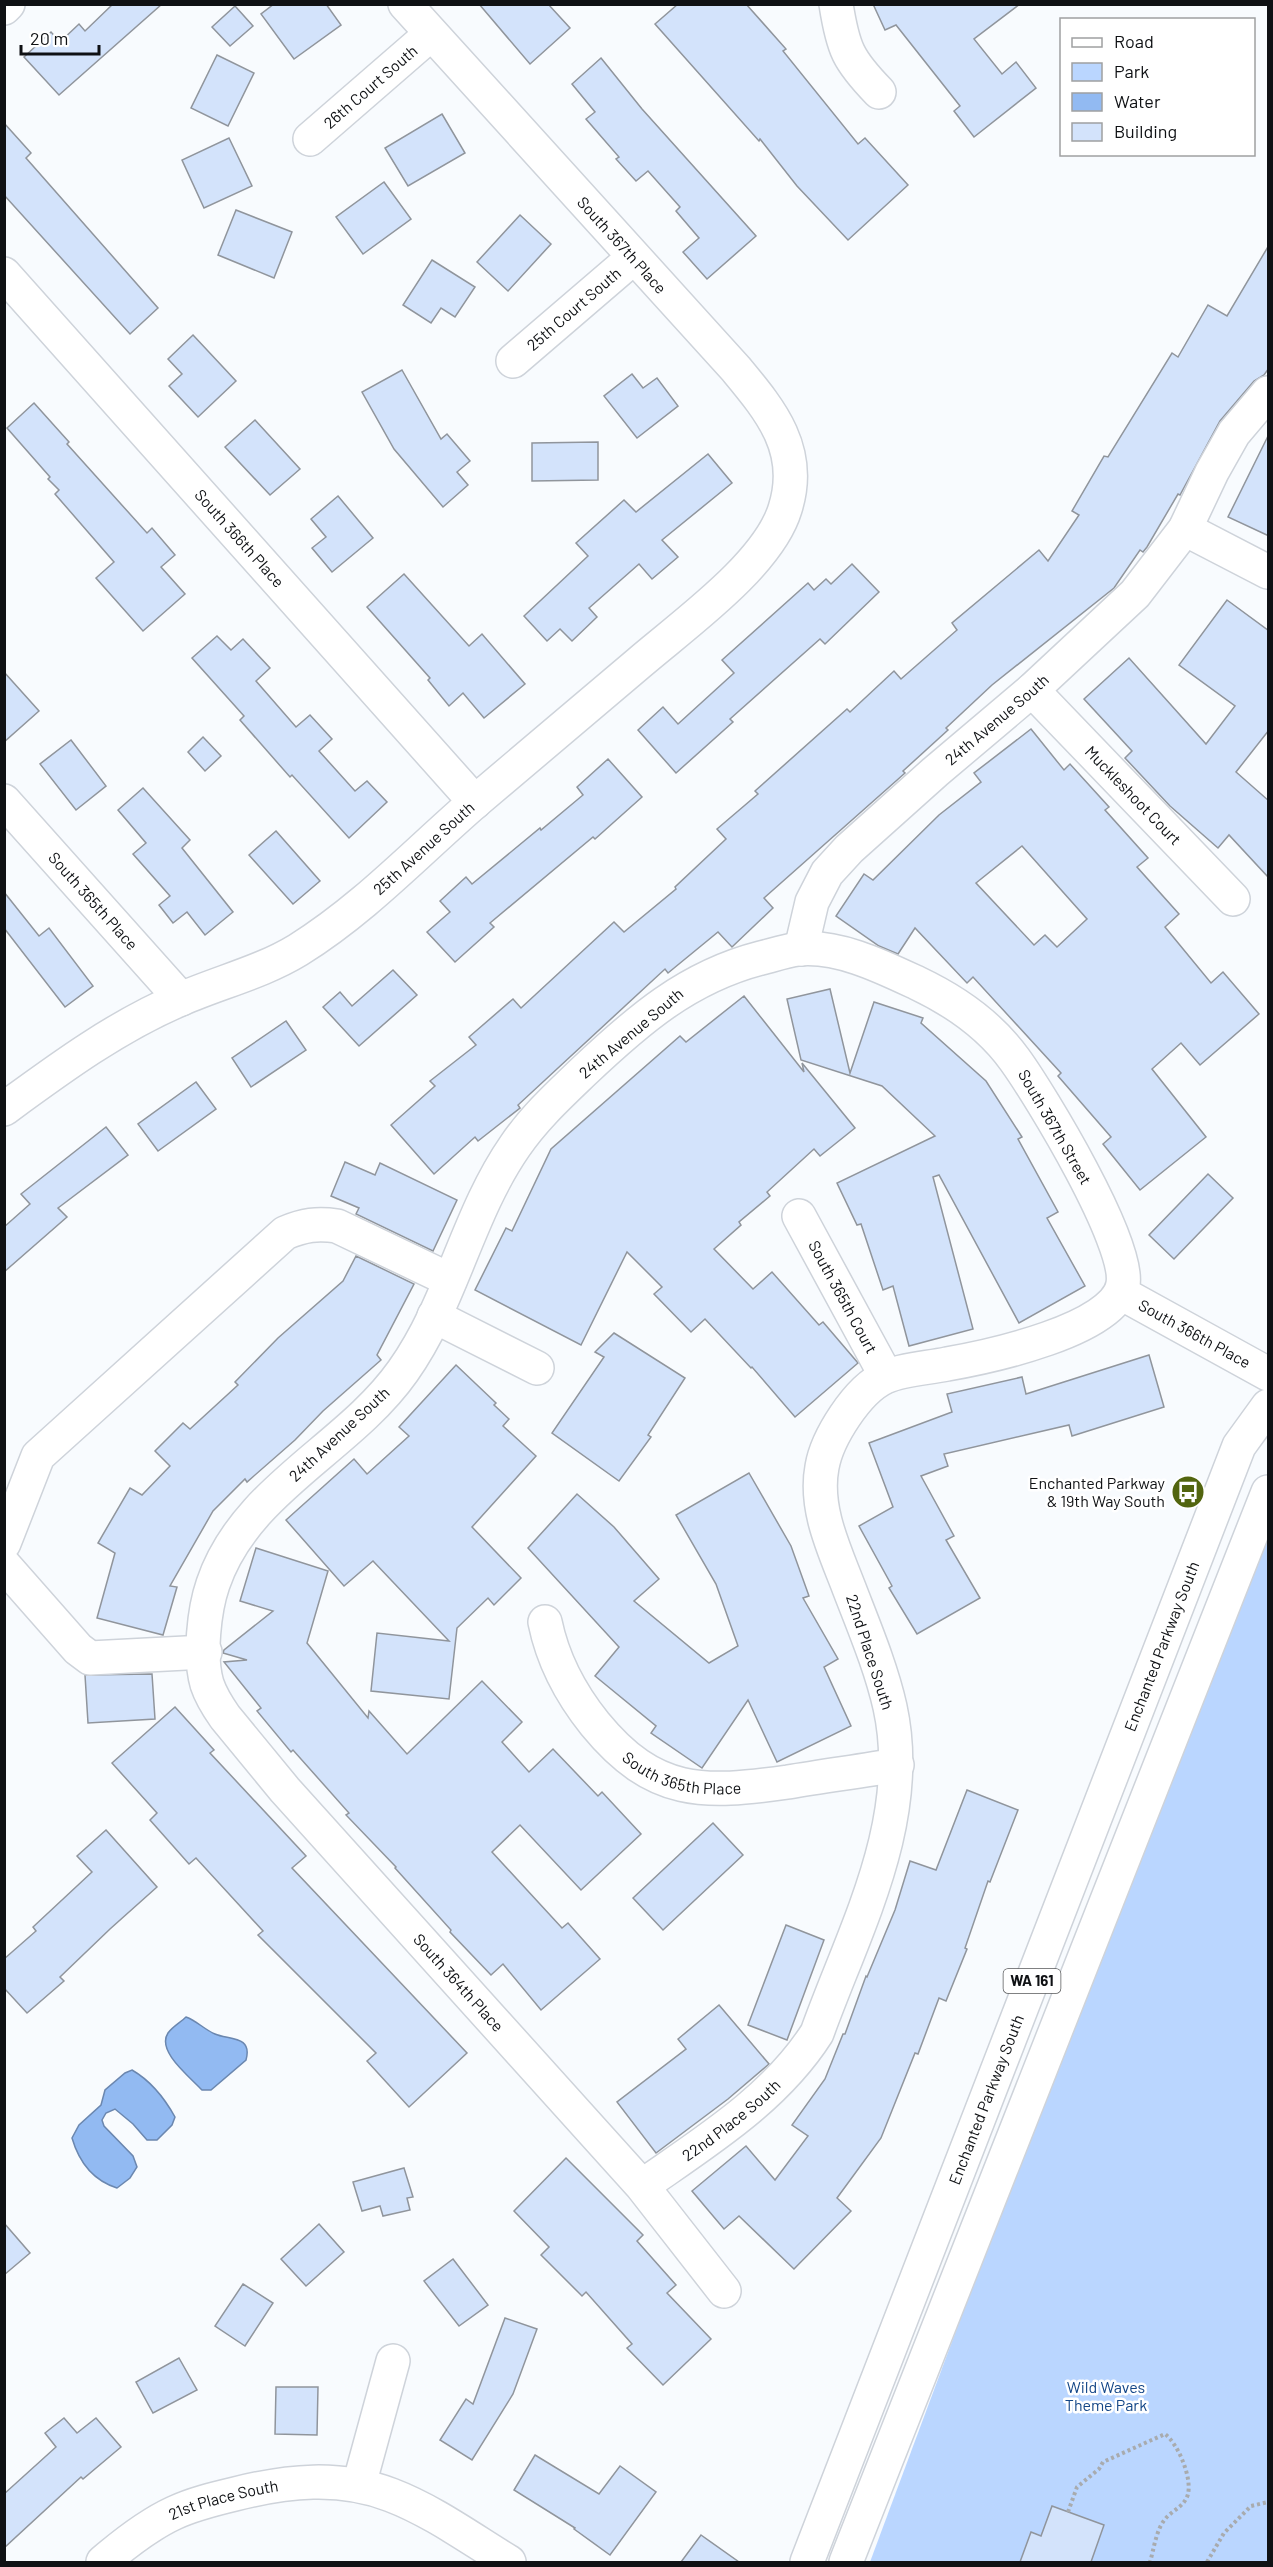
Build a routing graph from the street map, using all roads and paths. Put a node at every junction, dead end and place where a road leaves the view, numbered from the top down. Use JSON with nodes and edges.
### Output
{"nodes":[{"id":1,"x":8,"y":4,"type":"edge"},
{"id":2,"x":405,"y":4,"type":"edge"},
{"id":3,"x":836,"y":4,"type":"edge"},
{"id":4,"x":4,"y":8,"type":"edge"},
{"id":5,"x":431,"y":34,"type":"junction"},
{"id":6,"x":879,"y":92,"type":"dead end"},
{"id":7,"x":310,"y":139,"type":"dead end"},
{"id":8,"x":633,"y":258,"type":"junction"},
{"id":9,"x":4,"y":274,"type":"edge"},
{"id":10,"x":513,"y":361,"type":"dead end"},
{"id":11,"x":1269,"y":393,"type":"edge"},
{"id":12,"x":785,"y":509,"type":"joint"},
{"id":13,"x":1185,"y":529,"type":"junction"},
{"id":14,"x":1269,"y":572,"type":"edge"},
{"id":15,"x":1032,"y":690,"type":"junction"},
{"id":16,"x":4,"y":801,"type":"edge"},
{"id":17,"x":475,"y":802,"type":"junction"},
{"id":18,"x":1233,"y":899,"type":"dead end"},
{"id":19,"x":801,"y":949,"type":"junction"},
{"id":20,"x":181,"y":999,"type":"junction"},
{"id":21,"x":4,"y":1109,"type":"edge"},
{"id":22,"x":799,"y":1216,"type":"dead end"},
{"id":23,"x":450,"y":1280,"type":"junction"},
{"id":24,"x":1121,"y":1293,"type":"junction"},
{"id":25,"x":434,"y":1316,"type":"junction"},
{"id":26,"x":537,"y":1368,"type":"dead end"},
{"id":27,"x":1269,"y":1374,"type":"edge"},
{"id":28,"x":886,"y":1376,"type":"junction"},
{"id":29,"x":1269,"y":1406,"type":"edge"},
{"id":30,"x":1269,"y":1492,"type":"edge"},
{"id":31,"x":4,"y":1543,"type":"edge"},
{"id":32,"x":4,"y":1565,"type":"edge"},
{"id":33,"x":545,"y":1622,"type":"dead end"},
{"id":34,"x":205,"y":1660,"type":"junction"},
{"id":35,"x":897,"y":1765,"type":"junction"},
{"id":36,"x":642,"y":2186,"type":"junction"},
{"id":37,"x":724,"y":2291,"type":"dead end"},
{"id":38,"x":393,"y":2361,"type":"dead end"},
{"id":39,"x":359,"y":2485,"type":"junction"},
{"id":40,"x":1269,"y":2502,"type":"edge"},
{"id":41,"x":1068,"y":2512,"type":"dead end"},
{"id":42,"x":103,"y":2562,"type":"edge"},
{"id":43,"x":509,"y":2562,"type":"edge"},
{"id":44,"x":807,"y":2562,"type":"edge"},
{"id":45,"x":846,"y":2562,"type":"edge"},
{"id":46,"x":1150,"y":2562,"type":"edge"},
{"id":47,"x":1207,"y":2562,"type":"edge"}],
"edges":[{"from":1,"to":4,"type":"street"},
{"from":2,"to":5,"type":"street","name":"South 367th Place"},
{"from":3,"to":6,"type":"street"},
{"from":5,"to":7,"type":"street","name":"26th Court South"},
{"from":5,"to":8,"type":"street","name":"South 367th Place"},
{"from":8,"to":10,"type":"street","name":"25th Court South"},
{"from":8,"to":12,"type":"street","name":"South 367th Place"},
{"from":9,"to":17,"type":"street","name":"South 366th Place"},
{"from":11,"to":13,"type":"street","name":"24th Avenue South"},
{"from":12,"to":17,"type":"street","name":"25th Avenue South"},
{"from":13,"to":14,"type":"street"},
{"from":13,"to":15,"type":"street","name":"24th Avenue South"},
{"from":15,"to":18,"type":"street","name":"Muckleshoot Court"},
{"from":15,"to":19,"type":"street","name":"24th Avenue South"},
{"from":16,"to":20,"type":"street","name":"South 365th Place"},
{"from":17,"to":20,"type":"street","name":"25th Avenue South"},
{"from":19,"to":23,"type":"street","name":"24th Avenue South"},
{"from":19,"to":24,"type":"street","name":"South 367th Street"},
{"from":20,"to":21,"type":"street","name":"25th Avenue South"},
{"from":22,"to":28,"type":"street","name":"South 365th Court"},
{"from":23,"to":25,"type":"street","name":"24th Avenue South"},
{"from":23,"to":31,"type":"street"},
{"from":24,"to":27,"type":"street","name":"South 366th Place"},
{"from":24,"to":28,"type":"street","name":"22nd Place South"},
{"from":25,"to":26,"type":"street"},
{"from":25,"to":34,"type":"street","name":"24th Avenue South"},
{"from":28,"to":35,"type":"street","name":"22nd Place South"},
{"from":29,"to":44,"type":"street","name":"Enchanted Parkway South","number":"WA 161"},
{"from":30,"to":45,"type":"street","number":"WA 161"},
{"from":32,"to":34,"type":"street"},
{"from":33,"to":35,"type":"street","name":"South 365th Place"},
{"from":34,"to":36,"type":"street","name":"South 364th Place"},
{"from":35,"to":36,"type":"street","name":"22nd Place South"},
{"from":36,"to":37,"type":"street","name":"South 364th Place"},
{"from":38,"to":39,"type":"street"},
{"from":39,"to":42,"type":"street","name":"21st Place South"},
{"from":39,"to":43,"type":"street","name":"21st Place South"},
{"from":40,"to":47,"type":"path"},
{"from":41,"to":46,"type":"path"}]}
